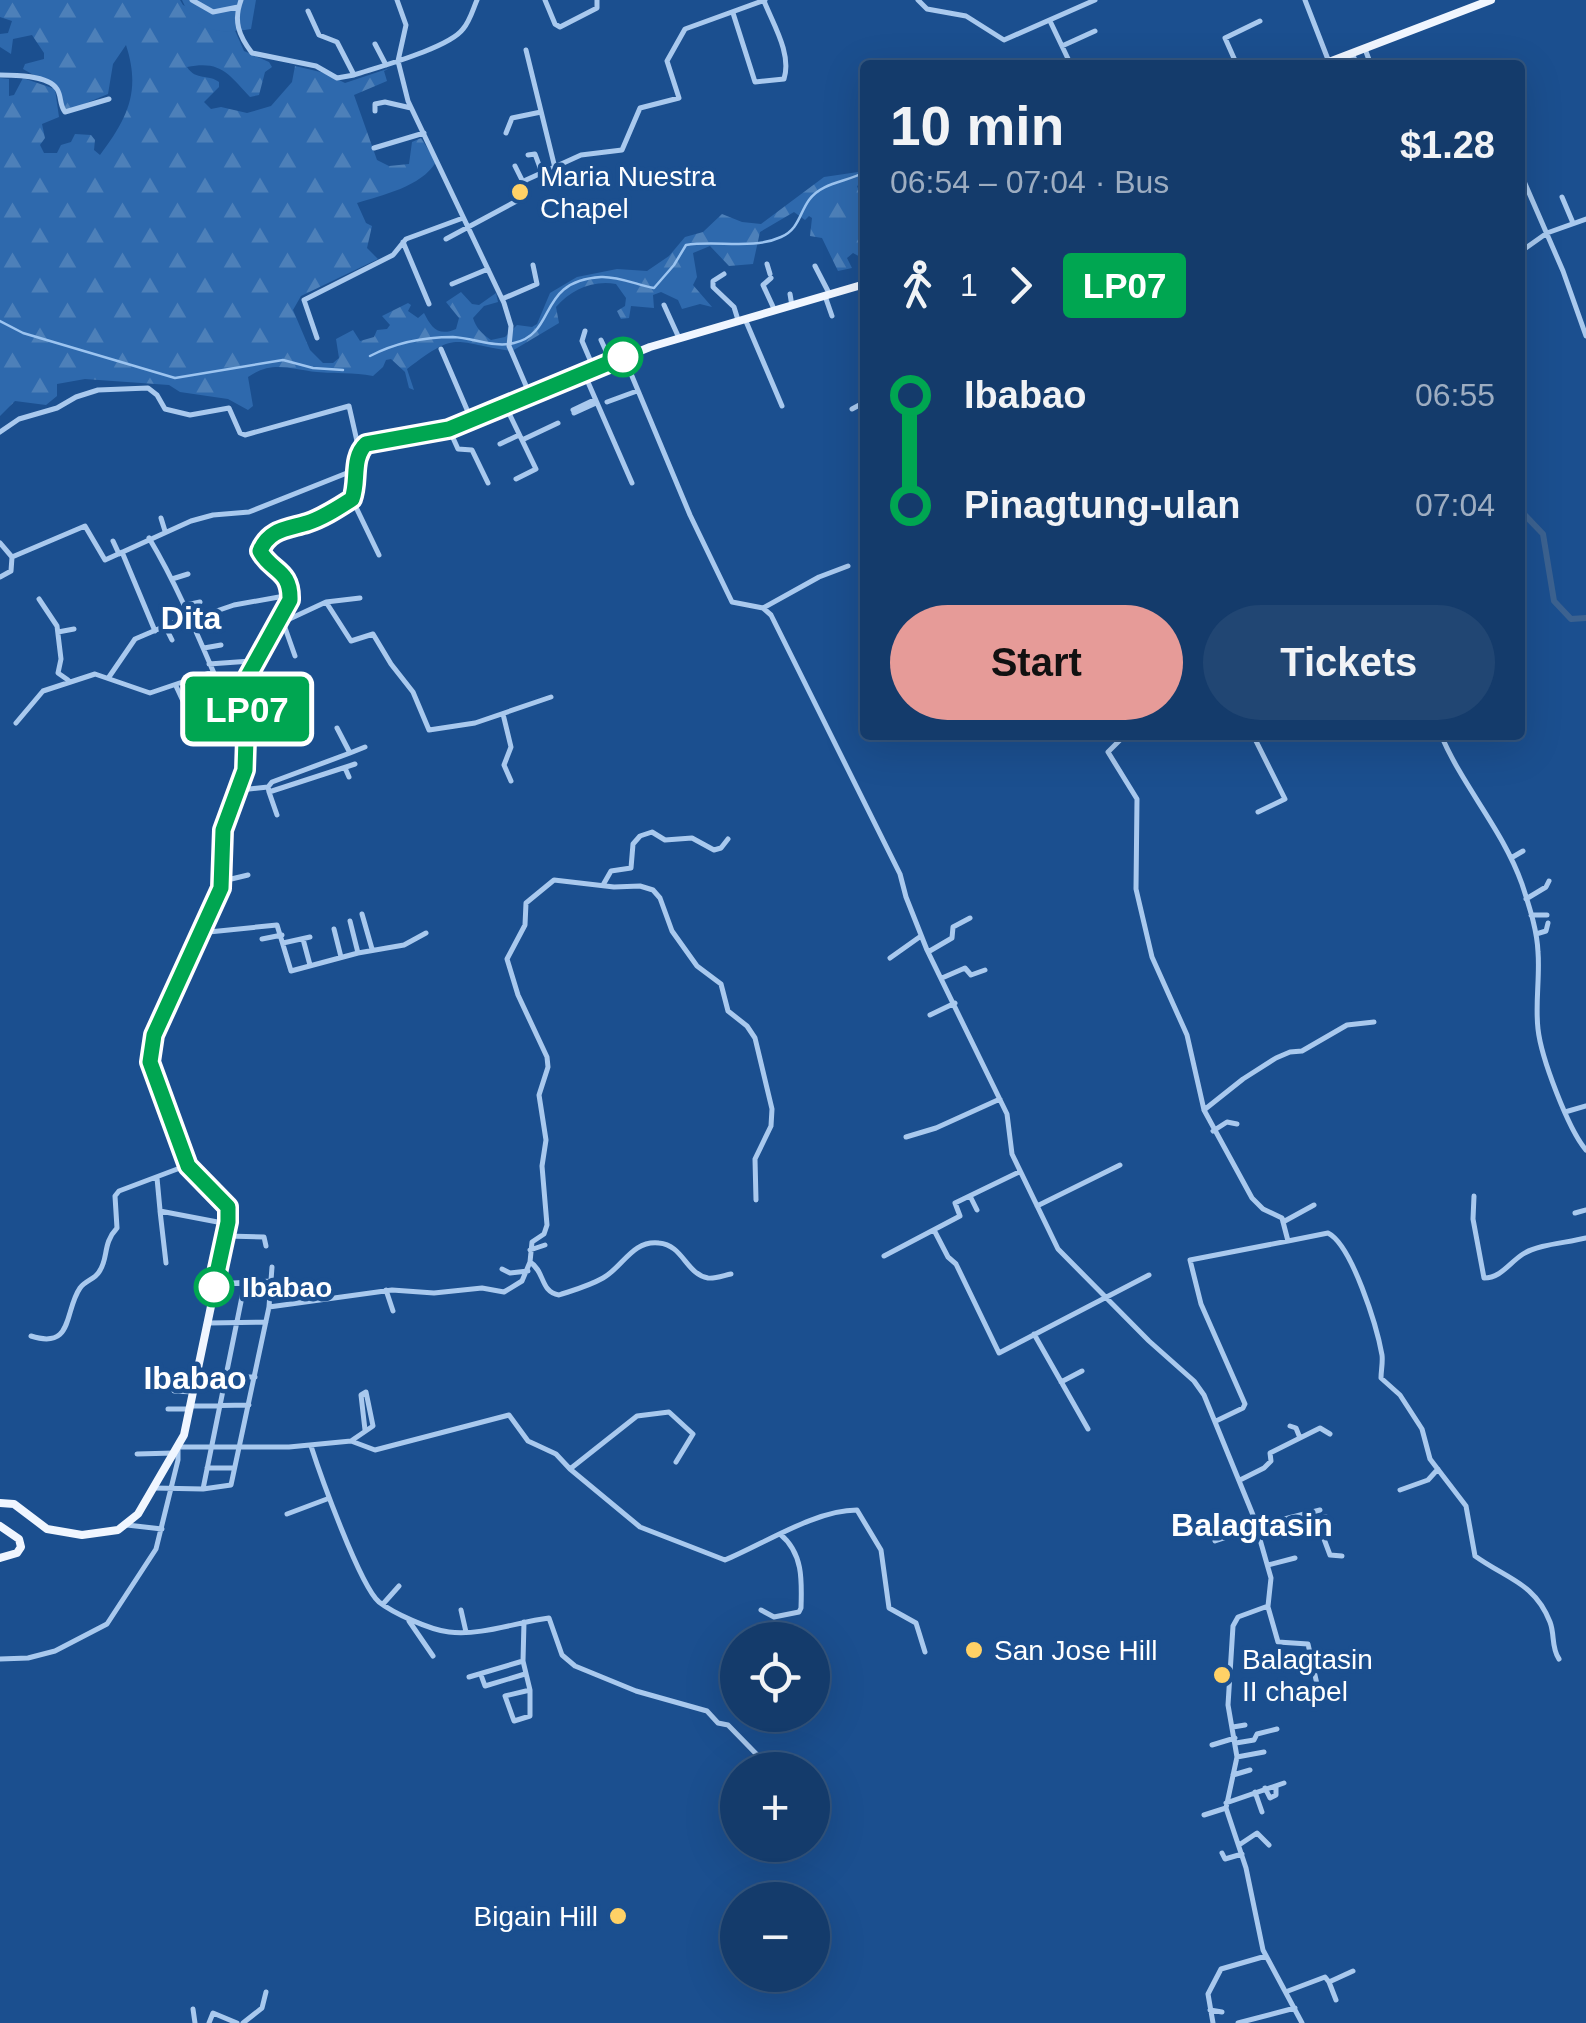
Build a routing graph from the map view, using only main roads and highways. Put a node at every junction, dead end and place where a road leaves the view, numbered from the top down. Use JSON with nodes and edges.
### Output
{"nodes":[{"id":1,"x":1491,"y":0,"type":"edge"},
{"id":2,"x":1335,"y":60,"type":"edge"},
{"id":3,"x":860,"y":285,"type":"edge"},
{"id":4,"x":0,"y":1502,"type":"edge"},
{"id":5,"x":0,"y":1526,"type":"edge"},
{"id":6,"x":0,"y":1558,"type":"edge"}],
"edges":[{"from":1,"to":2,"type":"main road"},
{"from":3,"to":4,"type":"main road"},
{"from":5,"to":6,"type":"main road"}]}
